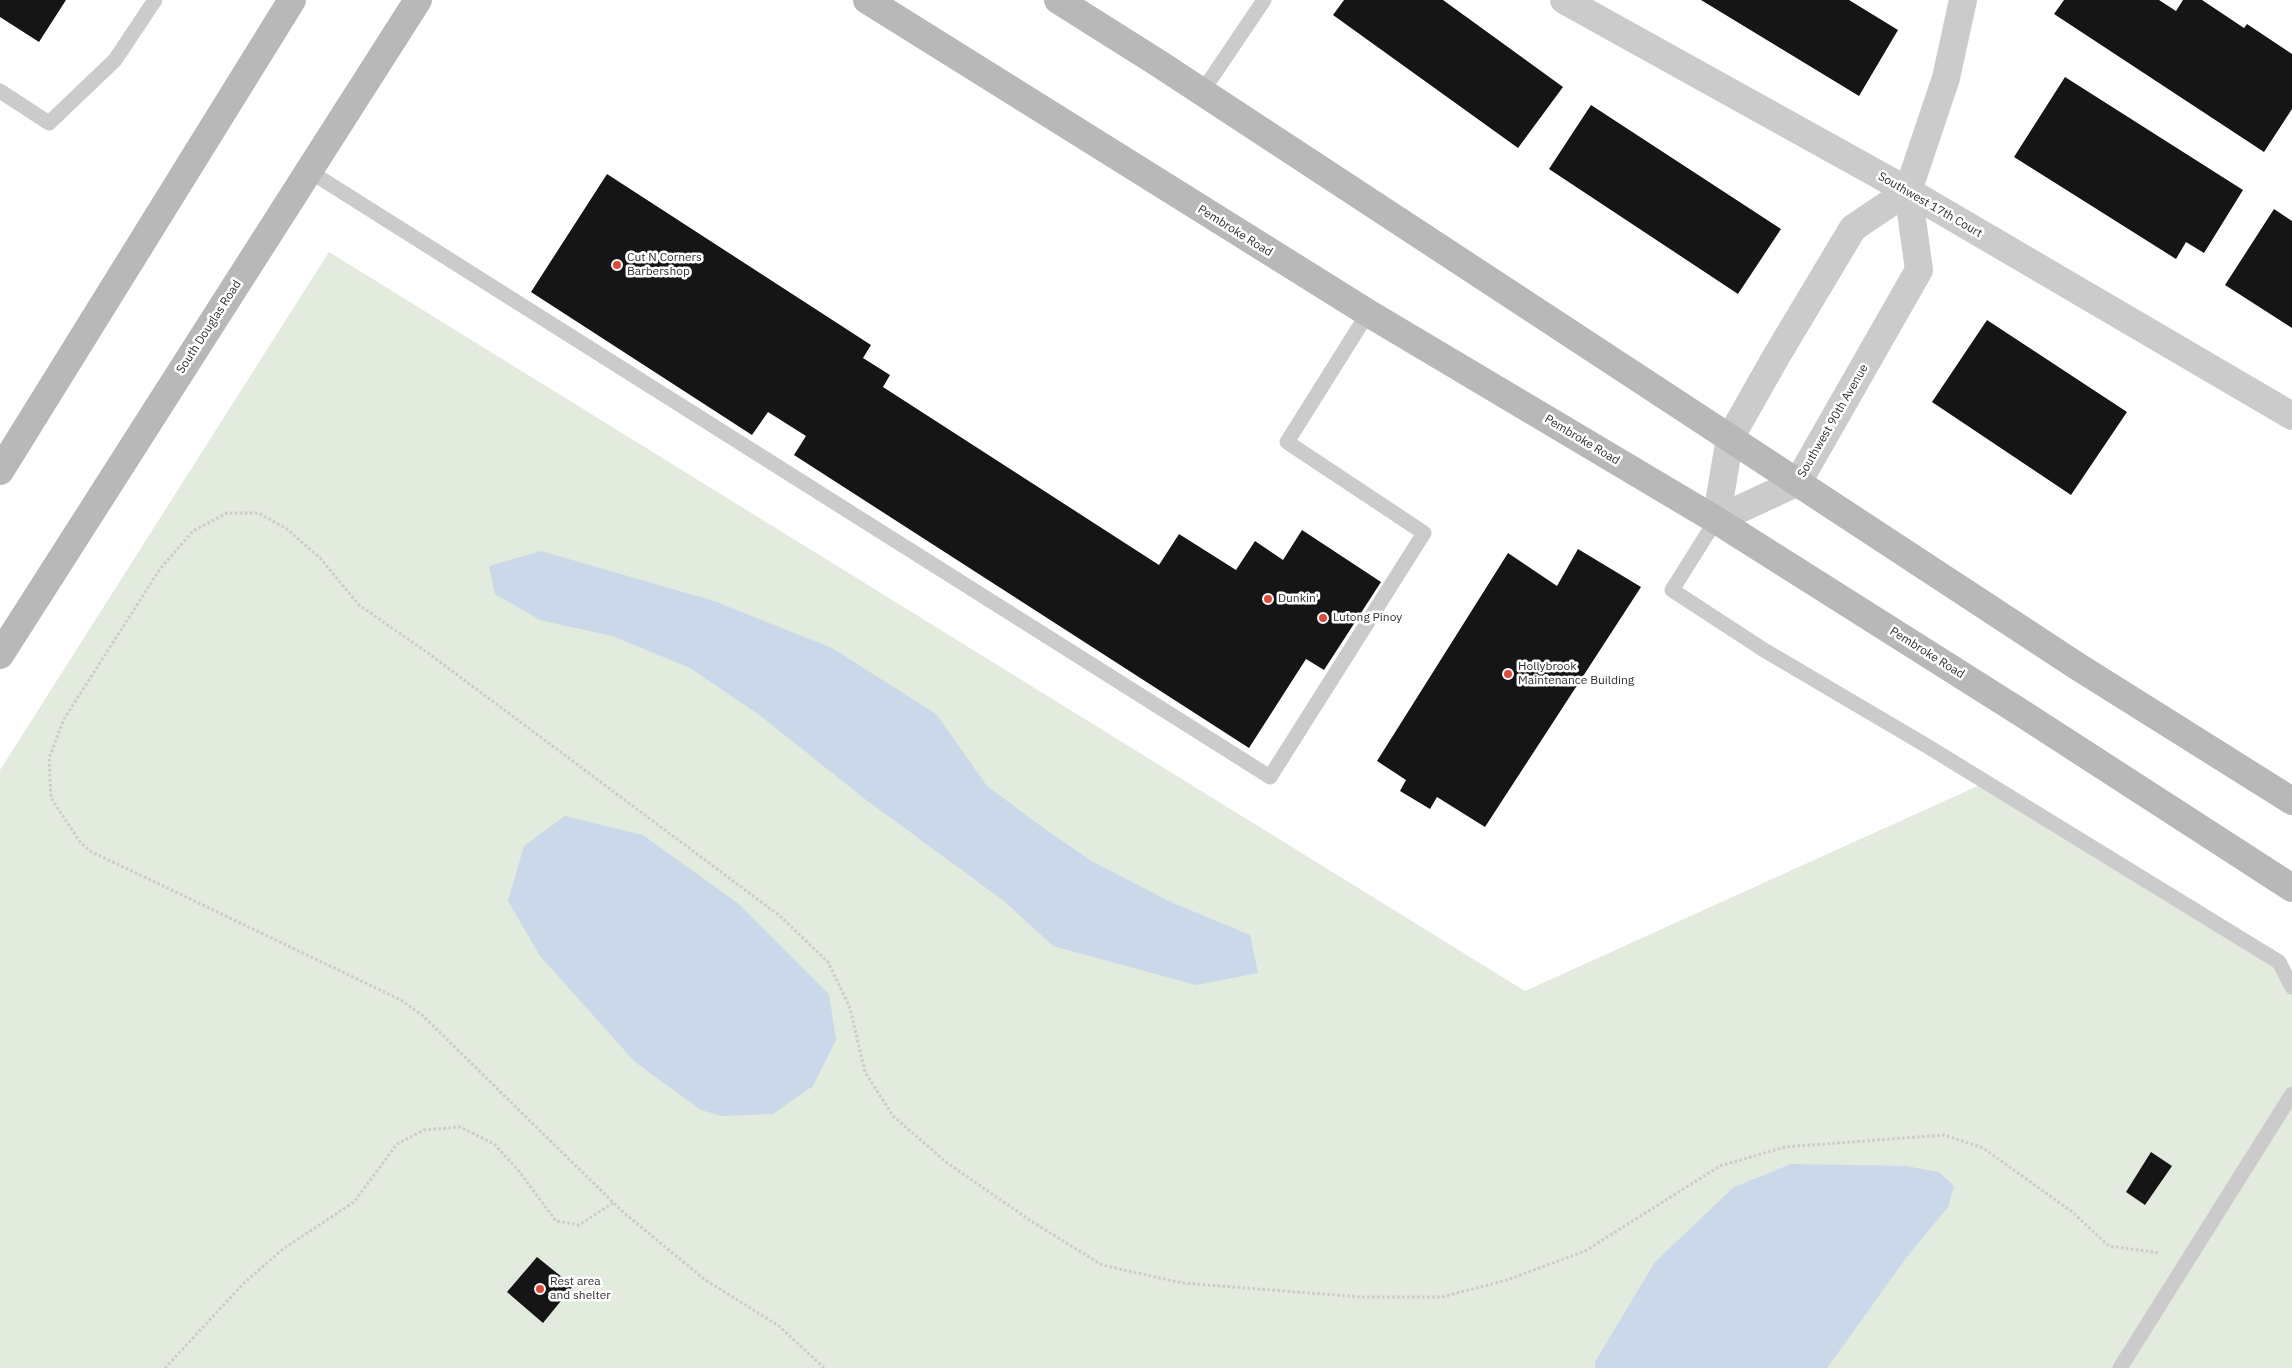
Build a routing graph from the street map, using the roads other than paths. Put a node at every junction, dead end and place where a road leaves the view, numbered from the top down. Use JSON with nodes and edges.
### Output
{"nodes":[{"id":1,"x":155,"y":0,"type":"edge"},
{"id":2,"x":292,"y":0,"type":"edge"},
{"id":3,"x":418,"y":0,"type":"edge"},
{"id":4,"x":867,"y":0,"type":"edge"},
{"id":5,"x":1058,"y":0,"type":"edge"},
{"id":6,"x":1264,"y":0,"type":"edge"},
{"id":7,"x":1564,"y":0,"type":"edge"},
{"id":8,"x":1962,"y":0,"type":"edge"},
{"id":9,"x":0,"y":91,"type":"edge"},
{"id":10,"x":1202,"y":92,"type":"junction"},
{"id":11,"x":309,"y":171,"type":"junction"},
{"id":12,"x":1908,"y":191,"type":"junction"},
{"id":13,"x":1368,"y":313,"type":"junction"},
{"id":14,"x":2292,"y":416,"type":"edge"},
{"id":15,"x":1730,"y":438,"type":"junction"},
{"id":16,"x":0,"y":471,"type":"edge"},
{"id":17,"x":1798,"y":482,"type":"junction"},
{"id":18,"x":1716,"y":520,"type":"junction"},
{"id":19,"x":0,"y":654,"type":"edge"},
{"id":20,"x":2292,"y":801,"type":"edge"},
{"id":21,"x":2292,"y":888,"type":"edge"},
{"id":22,"x":2292,"y":987,"type":"edge"},
{"id":23,"x":2292,"y":1094,"type":"edge"},
{"id":24,"x":2120,"y":1368,"type":"edge"}],
"edges":[{"from":1,"to":9,"type":"lane"},
{"from":2,"to":16,"type":"main road"},
{"from":3,"to":11,"type":"main road","name":"South Douglas Road"},
{"from":4,"to":13,"type":"main road","name":"Pembroke Road"},
{"from":5,"to":10,"type":"main road"},
{"from":6,"to":10,"type":"lane"},
{"from":7,"to":12,"type":"street","name":"Southwest 17th Court"},
{"from":8,"to":12,"type":"street","name":"Southwest 90th Avenue"},
{"from":10,"to":15,"type":"main road"},
{"from":11,"to":13,"type":"lane"},
{"from":11,"to":19,"type":"main road","name":"South Douglas Road"},
{"from":12,"to":14,"type":"street","name":"Southwest 17th Court"},
{"from":12,"to":15,"type":"street"},
{"from":12,"to":17,"type":"street","name":"Southwest 90th Avenue"},
{"from":13,"to":18,"type":"main road","name":"Pembroke Road"},
{"from":15,"to":17,"type":"main road"},
{"from":15,"to":18,"type":"street"},
{"from":17,"to":18,"type":"street","name":"Southwest 90th Avenue"},
{"from":17,"to":20,"type":"main road"},
{"from":18,"to":21,"type":"main road","name":"Pembroke Road"},
{"from":18,"to":22,"type":"lane"},
{"from":23,"to":24,"type":"lane"}]}
